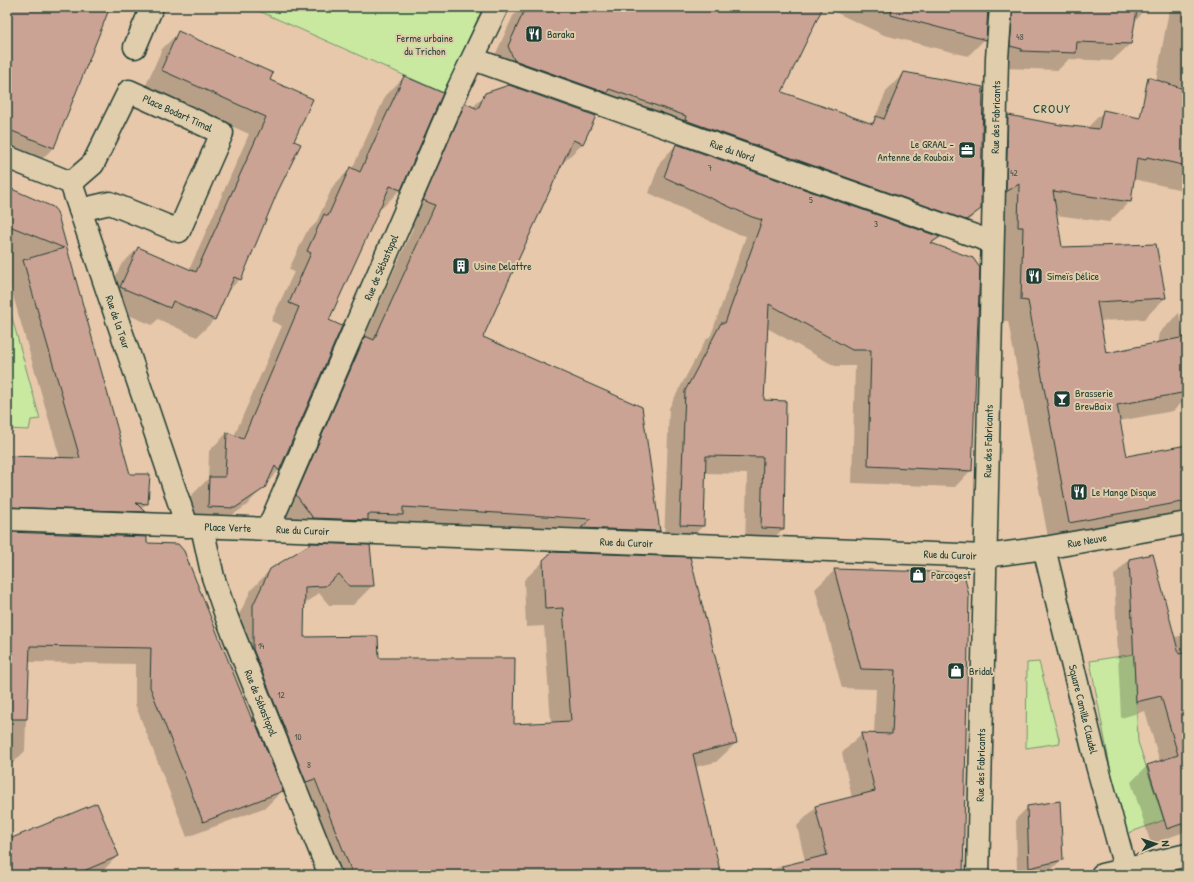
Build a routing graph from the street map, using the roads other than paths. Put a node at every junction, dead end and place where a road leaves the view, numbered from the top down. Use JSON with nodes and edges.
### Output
{"nodes":[{"id":1,"x":152,"y":7,"type":"edge"},
{"id":2,"x":497,"y":7,"type":"edge"},
{"id":3,"x":1001,"y":7,"type":"edge"},
{"id":4,"x":135,"y":47,"type":"dead end"},
{"id":5,"x":473,"y":59,"type":"junction"},
{"id":6,"x":7,"y":157,"type":"edge"},
{"id":7,"x":70,"y":183,"type":"junction"},
{"id":8,"x":80,"y":210,"type":"junction"},
{"id":9,"x":992,"y":242,"type":"junction"},
{"id":10,"x":7,"y":519,"type":"edge"},
{"id":11,"x":1187,"y":523,"type":"edge"},
{"id":12,"x":195,"y":527,"type":"junction"},
{"id":13,"x":268,"y":529,"type":"junction"},
{"id":14,"x":1044,"y":548,"type":"junction"},
{"id":15,"x":986,"y":556,"type":"junction"},
{"id":16,"x":1187,"y":854,"type":"edge"},
{"id":17,"x":1126,"y":872,"type":"edge"},
{"id":18,"x":330,"y":875,"type":"edge"},
{"id":19,"x":978,"y":875,"type":"edge"},
{"id":20,"x":1102,"y":875,"type":"edge"}],
"edges":[{"from":1,"to":4,"type":"street"},
{"from":2,"to":5,"type":"street","name":"Rue de Sébastopol"},
{"from":3,"to":9,"type":"street","name":"Rue des Fabricants"},
{"from":5,"to":9,"type":"street","name":"Rue du Nord"},
{"from":5,"to":13,"type":"street","name":"Rue de Sébastopol"},
{"from":6,"to":7,"type":"street"},
{"from":7,"to":8,"type":"street","name":"Rue de la Tour"},
{"from":7,"to":8,"type":"street","name":"Place Bodart Timal"},
{"from":8,"to":12,"type":"street","name":"Rue de la Tour"},
{"from":9,"to":15,"type":"street","name":"Rue des Fabricants"},
{"from":10,"to":12,"type":"street"},
{"from":11,"to":14,"type":"street","name":"Rue Neuve"},
{"from":12,"to":13,"type":"street","name":"Place Verte"},
{"from":12,"to":18,"type":"street","name":"Rue de Sébastopol"},
{"from":13,"to":15,"type":"street","name":"Rue du Curoir"},
{"from":14,"to":15,"type":"street","name":"Rue Neuve"},
{"from":14,"to":17,"type":"street","name":"Square Camille Claudel"},
{"from":15,"to":19,"type":"street","name":"Rue des Fabricants"},
{"from":16,"to":17,"type":"street"},
{"from":17,"to":20,"type":"street"}]}
